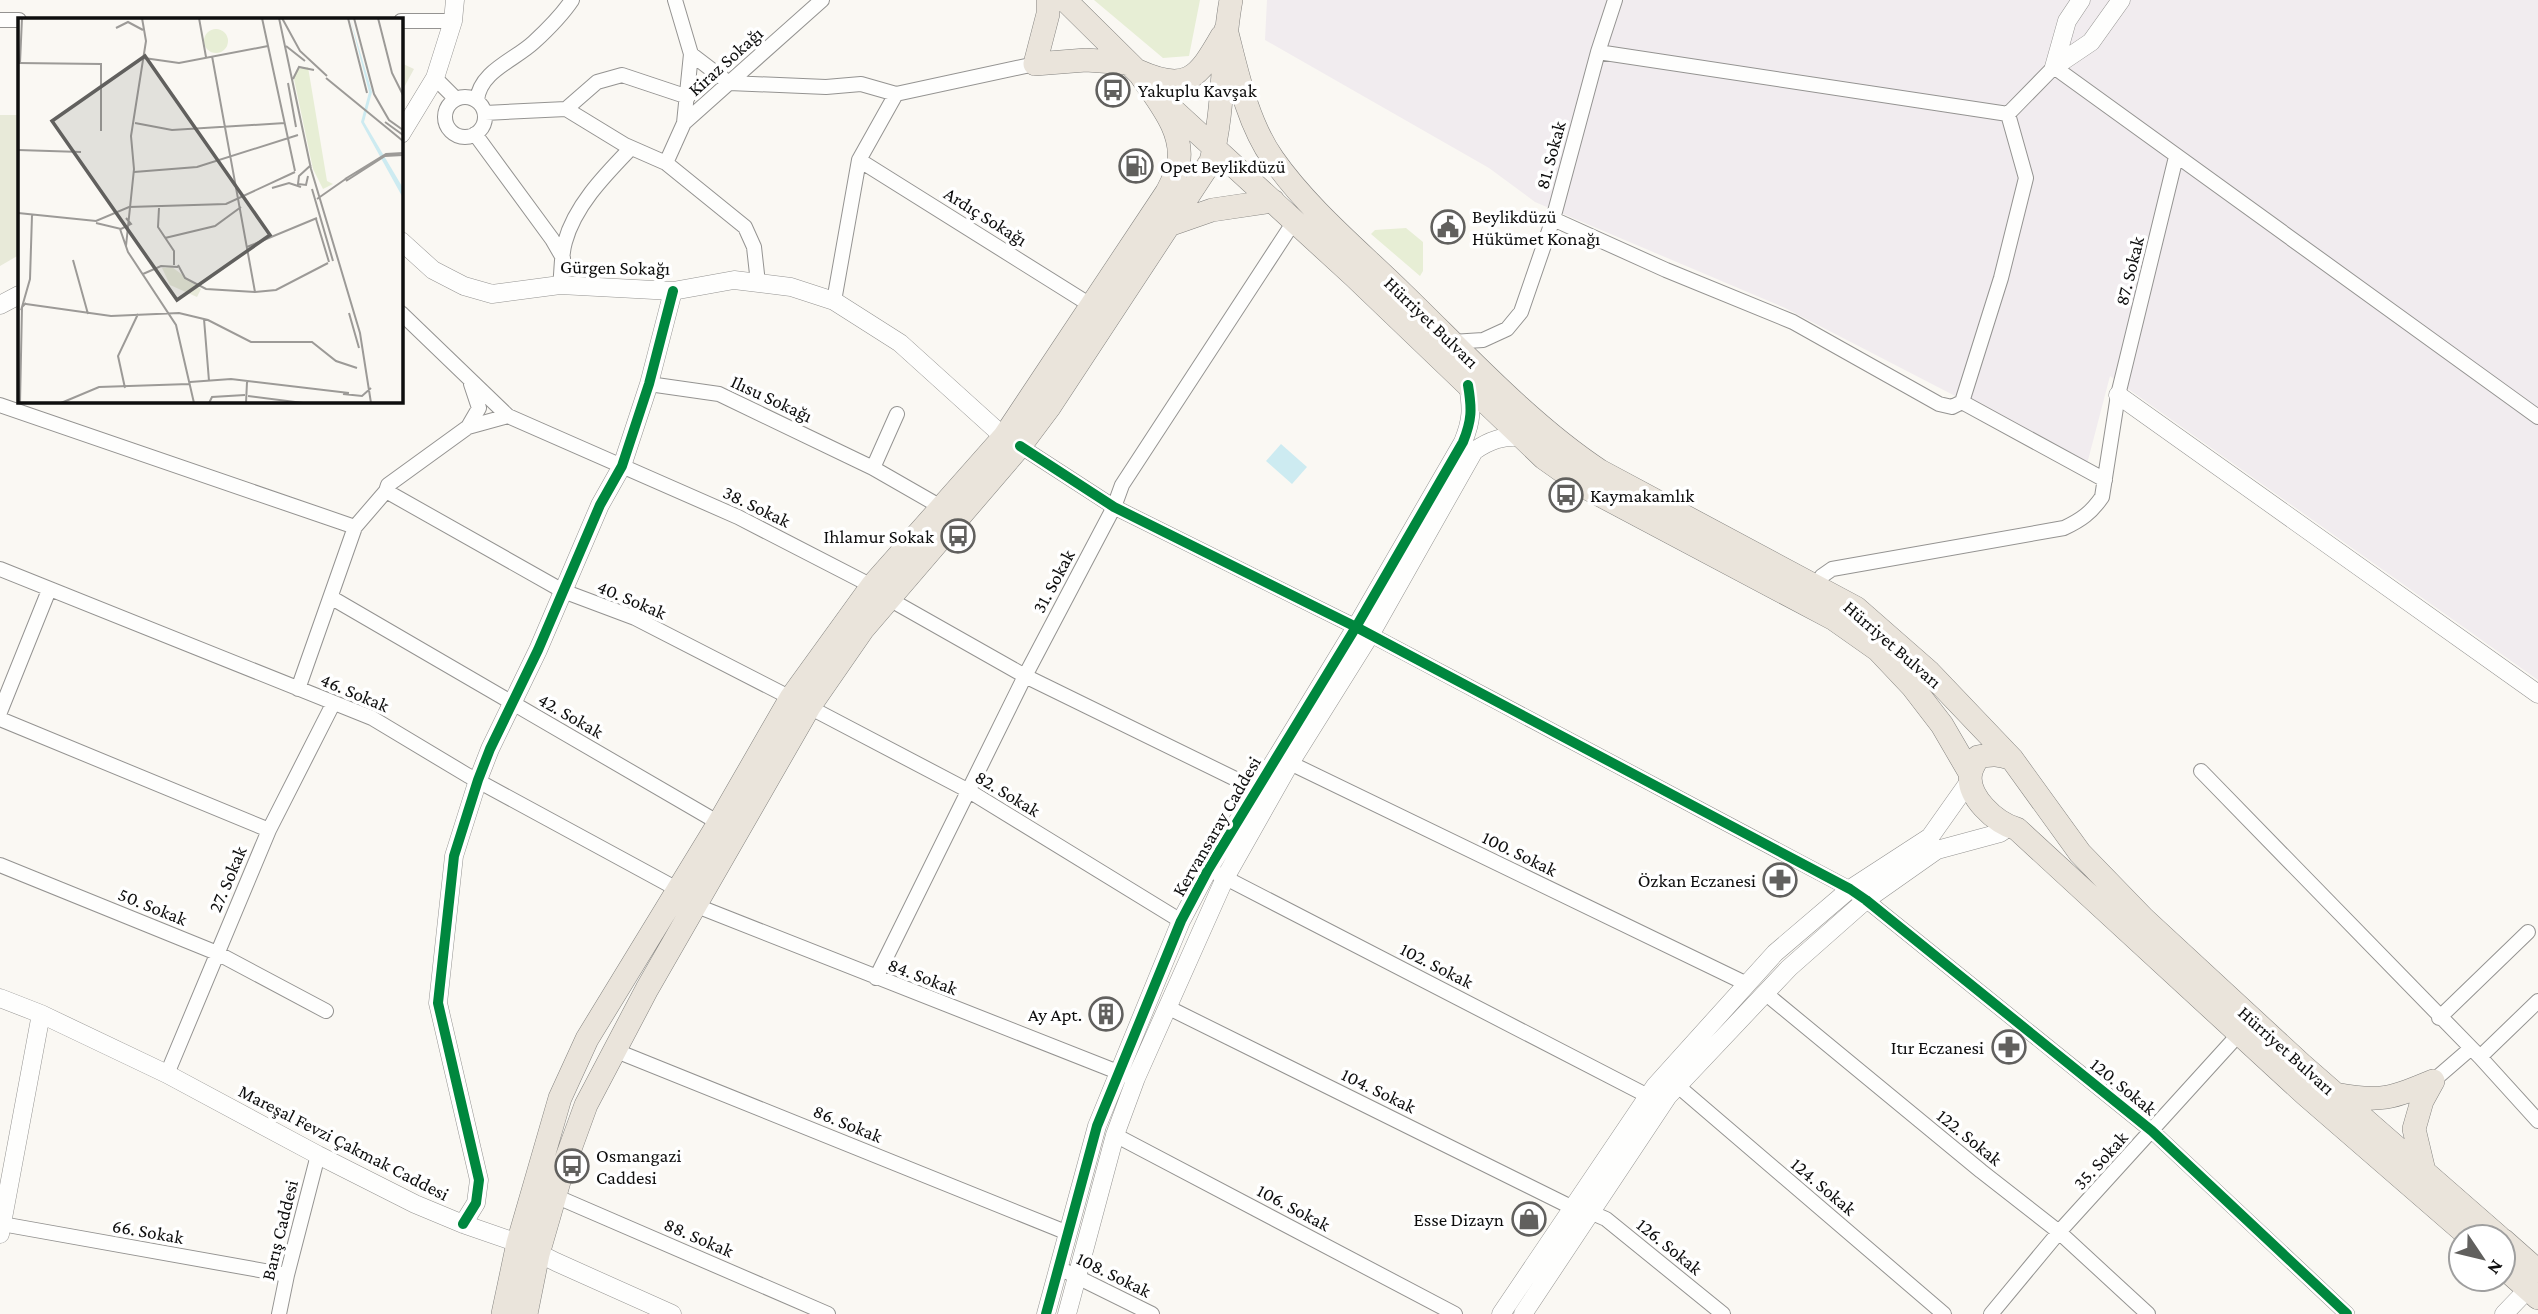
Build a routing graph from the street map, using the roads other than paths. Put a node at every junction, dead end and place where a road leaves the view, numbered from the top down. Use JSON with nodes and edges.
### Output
{"nodes":[{"id":1,"x":455,"y":0,"type":"edge"},
{"id":2,"x":572,"y":0,"type":"edge"},
{"id":3,"x":675,"y":0,"type":"edge"},
{"id":4,"x":822,"y":0,"type":"edge"},
{"id":5,"x":1048,"y":0,"type":"edge"},
{"id":6,"x":1065,"y":0,"type":"edge"},
{"id":7,"x":1231,"y":0,"type":"edge"},
{"id":8,"x":1615,"y":0,"type":"edge"},
{"id":9,"x":2081,"y":0,"type":"edge"},
{"id":10,"x":2121,"y":0,"type":"edge"},
{"id":11,"x":0,"y":20,"type":"edge"},
{"id":12,"x":18,"y":20,"type":"edge"},
{"id":13,"x":402,"y":21,"type":"edge"},
{"id":14,"x":453,"y":21,"type":"junction"},
{"id":15,"x":1226,"y":29,"type":"junction"},
{"id":16,"x":1598,"y":52,"type":"junction"},
{"id":17,"x":691,"y":54,"type":"junction"},
{"id":18,"x":1035,"y":64,"type":"junction"},
{"id":19,"x":1133,"y":67,"type":"junction"},
{"id":20,"x":2054,"y":67,"type":"junction"},
{"id":21,"x":435,"y":78,"type":"junction"},
{"id":22,"x":729,"y":83,"type":"junction"},
{"id":23,"x":897,"y":94,"type":"junction"},
{"id":24,"x":688,"y":97,"type":"junction"},
{"id":25,"x":456,"y":99,"type":"junction"},
{"id":26,"x":477,"y":100,"type":"junction"},
{"id":27,"x":566,"y":109,"type":"junction"},
{"id":28,"x":485,"y":113,"type":"junction"},
{"id":29,"x":2008,"y":114,"type":"junction"},
{"id":30,"x":684,"y":123,"type":"junction"},
{"id":31,"x":402,"y":132,"type":"edge"},
{"id":32,"x":475,"y":134,"type":"junction"},
{"id":33,"x":632,"y":148,"type":"junction"},
{"id":34,"x":1214,"y":148,"type":"junction"},
{"id":35,"x":2176,"y":157,"type":"junction"},
{"id":36,"x":859,"y":160,"type":"junction"},
{"id":37,"x":666,"y":163,"type":"junction"},
{"id":38,"x":1272,"y":201,"type":"junction"},
{"id":39,"x":1553,"y":219,"type":"junction"},
{"id":40,"x":1295,"y":220,"type":"junction"},
{"id":41,"x":1169,"y":226,"type":"junction"},
{"id":42,"x":402,"y":242,"type":"edge"},
{"id":43,"x":563,"y":258,"type":"junction"},
{"id":44,"x":758,"y":283,"type":"junction"},
{"id":45,"x":18,"y":284,"type":"edge"},
{"id":46,"x":560,"y":285,"type":"junction"},
{"id":47,"x":673,"y":291,"type":"junction"},
{"id":48,"x":0,"y":294,"type":"edge"},
{"id":49,"x":18,"y":296,"type":"edge"},
{"id":50,"x":834,"y":301,"type":"junction"},
{"id":51,"x":0,"y":306,"type":"edge"},
{"id":52,"x":1092,"y":306,"type":"junction"},
{"id":53,"x":402,"y":314,"type":"edge"},
{"id":54,"x":1452,"y":342,"type":"junction"},
{"id":55,"x":469,"y":380,"type":"junction"},
{"id":56,"x":649,"y":384,"type":"junction"},
{"id":57,"x":1468,"y":385,"type":"junction"},
{"id":58,"x":2118,"y":395,"type":"junction"},
{"id":59,"x":1962,"y":402,"type":"junction"},
{"id":60,"x":0,"y":405,"type":"edge"},
{"id":61,"x":897,"y":414,"type":"dead end"},
{"id":62,"x":508,"y":416,"type":"junction"},
{"id":63,"x":2538,"y":417,"type":"edge"},
{"id":64,"x":468,"y":427,"type":"junction"},
{"id":65,"x":1522,"y":437,"type":"junction"},
{"id":66,"x":1012,"y":442,"type":"junction"},
{"id":67,"x":622,"y":466,"type":"junction"},
{"id":68,"x":873,"y":468,"type":"junction"},
{"id":69,"x":2105,"y":480,"type":"junction"},
{"id":70,"x":386,"y":491,"type":"junction"},
{"id":71,"x":941,"y":507,"type":"junction"},
{"id":72,"x":1114,"y":507,"type":"junction"},
{"id":73,"x":355,"y":527,"type":"junction"},
{"id":74,"x":0,"y":569,"type":"edge"},
{"id":75,"x":1816,"y":585,"type":"junction"},
{"id":76,"x":49,"y":590,"type":"junction"},
{"id":77,"x":563,"y":591,"type":"junction"},
{"id":78,"x":880,"y":592,"type":"junction"},
{"id":79,"x":332,"y":597,"type":"junction"},
{"id":80,"x":1363,"y":631,"type":"junction"},
{"id":81,"x":1025,"y":676,"type":"junction"},
{"id":82,"x":298,"y":689,"type":"junction"},
{"id":83,"x":2538,"y":694,"type":"edge"},
{"id":84,"x":512,"y":703,"type":"junction"},
{"id":85,"x":800,"y":703,"type":"junction"},
{"id":86,"x":333,"y":704,"type":"junction"},
{"id":87,"x":0,"y":712,"type":"edge"},
{"id":88,"x":0,"y":719,"type":"edge"},
{"id":89,"x":1285,"y":758,"type":"junction"},
{"id":90,"x":2012,"y":760,"type":"junction"},
{"id":91,"x":2201,"y":771,"type":"dead end"},
{"id":92,"x":1971,"y":776,"type":"junction"},
{"id":93,"x":478,"y":780,"type":"junction"},
{"id":94,"x":2030,"y":783,"type":"junction"},
{"id":95,"x":1258,"y":790,"type":"junction"},
{"id":96,"x":969,"y":791,"type":"junction"},
{"id":97,"x":719,"y":823,"type":"junction"},
{"id":98,"x":2013,"y":828,"type":"junction"},
{"id":99,"x":269,"y":830,"type":"junction"},
{"id":100,"x":0,"y":865,"type":"edge"},
{"id":101,"x":1208,"y":870,"type":"junction"},
{"id":102,"x":1225,"y":878,"type":"junction"},
{"id":103,"x":677,"y":889,"type":"junction"},
{"id":104,"x":1850,"y":889,"type":"junction"},
{"id":105,"x":1866,"y":900,"type":"junction"},
{"id":106,"x":697,"y":906,"type":"junction"},
{"id":107,"x":1181,"y":921,"type":"junction"},
{"id":108,"x":2528,"y":932,"type":"dead end"},
{"id":109,"x":217,"y":953,"type":"junction"},
{"id":110,"x":876,"y":978,"type":"junction"},
{"id":111,"x":1747,"y":984,"type":"junction"},
{"id":112,"x":1765,"y":993,"type":"junction"},
{"id":113,"x":0,"y":998,"type":"edge"},
{"id":114,"x":2538,"y":1001,"type":"edge"},
{"id":115,"x":1167,"y":1007,"type":"junction"},
{"id":116,"x":326,"y":1011,"type":"dead end"},
{"id":117,"x":41,"y":1014,"type":"junction"},
{"id":118,"x":2439,"y":1018,"type":"junction"},
{"id":119,"x":2239,"y":1034,"type":"junction"},
{"id":120,"x":614,"y":1049,"type":"junction"},
{"id":121,"x":2475,"y":1053,"type":"junction"},
{"id":122,"x":1118,"y":1073,"type":"junction"},
{"id":123,"x":167,"y":1074,"type":"junction"},
{"id":124,"x":1136,"y":1079,"type":"junction"},
{"id":125,"x":1661,"y":1079,"type":"junction"},
{"id":126,"x":2433,"y":1082,"type":"junction"},
{"id":127,"x":1679,"y":1087,"type":"junction"},
{"id":128,"x":2334,"y":1094,"type":"junction"},
{"id":129,"x":1656,"y":1100,"type":"junction"},
{"id":130,"x":2538,"y":1121,"type":"edge"},
{"id":131,"x":2152,"y":1131,"type":"junction"},
{"id":132,"x":1115,"y":1135,"type":"junction"},
{"id":133,"x":318,"y":1155,"type":"junction"},
{"id":134,"x":6,"y":1158,"type":"edge"},
{"id":135,"x":2424,"y":1171,"type":"junction"},
{"id":136,"x":555,"y":1196,"type":"junction"},
{"id":137,"x":1581,"y":1210,"type":"junction"},
{"id":138,"x":2454,"y":1223,"type":"edge"},
{"id":139,"x":2483,"y":1223,"type":"edge"},
{"id":140,"x":463,"y":1224,"type":"junction"},
{"id":141,"x":1,"y":1229,"type":"edge"},
{"id":142,"x":2059,"y":1232,"type":"junction"},
{"id":143,"x":1068,"y":1233,"type":"junction"},
{"id":144,"x":528,"y":1248,"type":"junction"},
{"id":145,"x":2517,"y":1261,"type":"edge"},
{"id":146,"x":1059,"y":1268,"type":"junction"},
{"id":147,"x":287,"y":1275,"type":"junction"},
{"id":148,"x":2517,"y":1275,"type":"edge"},
{"id":149,"x":1077,"y":1277,"type":"junction"},
{"id":150,"x":2535,"y":1286,"type":"edge"},
{"id":151,"x":1513,"y":1312,"type":"edge"},
{"id":152,"x":279,"y":1314,"type":"edge"},
{"id":153,"x":503,"y":1314,"type":"edge"},
{"id":154,"x":526,"y":1314,"type":"edge"},
{"id":155,"x":672,"y":1314,"type":"edge"},
{"id":156,"x":828,"y":1314,"type":"edge"},
{"id":157,"x":1046,"y":1314,"type":"edge"},
{"id":158,"x":1067,"y":1314,"type":"edge"},
{"id":159,"x":1152,"y":1314,"type":"edge"},
{"id":160,"x":1455,"y":1314,"type":"edge"},
{"id":161,"x":1723,"y":1314,"type":"edge"},
{"id":162,"x":1944,"y":1314,"type":"edge"},
{"id":163,"x":1991,"y":1314,"type":"edge"},
{"id":164,"x":2148,"y":1314,"type":"edge"},
{"id":165,"x":2347,"y":1314,"type":"edge"},
{"id":166,"x":2504,"y":1314,"type":"edge"}],
"edges":[{"from":1,"to":14,"type":"street"},
{"from":2,"to":26,"type":"street"},
{"from":3,"to":17,"type":"street"},
{"from":4,"to":22,"type":"street","name":"Kiraz Sokağı"},
{"from":5,"to":18,"type":"main road"},
{"from":6,"to":19,"type":"main road","name":"Hürriyet Bulvarı"},
{"from":7,"to":15,"type":"main road"},
{"from":8,"to":16,"type":"street","name":"81. Sokak"},
{"from":9,"to":20,"type":"street"},
{"from":10,"to":20,"type":"street"},
{"from":11,"to":12,"type":"street"},
{"from":13,"to":14,"type":"street"},
{"from":14,"to":21,"type":"street"},
{"from":15,"to":19,"type":"main road"},
{"from":15,"to":34,"type":"main road"},
{"from":15,"to":54,"type":"main road","name":"Hürriyet Bulvarı"},
{"from":16,"to":29,"type":"street"},
{"from":16,"to":39,"type":"street","name":"81. Sokak"},
{"from":17,"to":22,"type":"street"},
{"from":17,"to":24,"type":"street"},
{"from":18,"to":19,"type":"main road"},
{"from":18,"to":23,"type":"street"},
{"from":19,"to":34,"type":"main road","name":"Hürriyet Bulvarı"},
{"from":19,"to":52,"type":"main road"},
{"from":20,"to":29,"type":"street"},
{"from":20,"to":35,"type":"street"},
{"from":21,"to":25,"type":"street"},
{"from":21,"to":31,"type":"street"},
{"from":22,"to":23,"type":"street"},
{"from":22,"to":30,"type":"street","name":"Kiraz Sokağı"},
{"from":23,"to":36,"type":"street"},
{"from":24,"to":27,"type":"street"},
{"from":24,"to":30,"type":"street"},
{"from":25,"to":26,"type":"street"},
{"from":25,"to":32,"type":"street"},
{"from":26,"to":28,"type":"street"},
{"from":27,"to":28,"type":"street"},
{"from":27,"to":33,"type":"street"},
{"from":28,"to":32,"type":"street"},
{"from":29,"to":59,"type":"street"},
{"from":30,"to":37,"type":"street"},
{"from":32,"to":43,"type":"street"},
{"from":33,"to":37,"type":"street"},
{"from":33,"to":43,"type":"street"},
{"from":34,"to":38,"type":"main road","name":"Hürriyet Bulvarı"},
{"from":34,"to":41,"type":"main road"},
{"from":35,"to":58,"type":"street","name":"87. Sokak"},
{"from":35,"to":63,"type":"street"},
{"from":36,"to":50,"type":"street"},
{"from":36,"to":52,"type":"street","name":"Ardıç Sokağı"},
{"from":37,"to":44,"type":"street"},
{"from":38,"to":40,"type":"main road","name":"Hürriyet Bulvarı"},
{"from":38,"to":41,"type":"main road"},
{"from":39,"to":54,"type":"street","name":"81. Sokak"},
{"from":39,"to":59,"type":"street"},
{"from":40,"to":57,"type":"main road","name":"Hürriyet Bulvarı"},
{"from":40,"to":72,"type":"street","name":"31. Sokak"},
{"from":41,"to":66,"type":"main road"},
{"from":42,"to":46,"type":"street","name":"Gürgen Sokağı"},
{"from":43,"to":46,"type":"street"},
{"from":44,"to":47,"type":"street","name":"Gürgen Sokağı"},
{"from":44,"to":50,"type":"street","name":"Gürgen Sokağı"},
{"from":45,"to":48,"type":"street"},
{"from":46,"to":47,"type":"street","name":"Gürgen Sokağı"},
{"from":47,"to":56,"type":"street"},
{"from":49,"to":51,"type":"street"},
{"from":50,"to":66,"type":"street","name":"Gürgen Sokağı"},
{"from":52,"to":66,"type":"main road"},
{"from":53,"to":55,"type":"street","name":"38. Sokak"},
{"from":54,"to":75,"type":"main road","name":"Hürriyet Bulvarı"},
{"from":55,"to":62,"type":"street","name":"38. Sokak"},
{"from":55,"to":64,"type":"street"},
{"from":56,"to":67,"type":"street"},
{"from":56,"to":68,"type":"street","name":"Ilısu Sokağı"},
{"from":57,"to":65,"type":"main road","name":"Hürriyet Bulvarı"},
{"from":57,"to":80,"type":"street","name":"Kervansaray Caddesi"},
{"from":58,"to":69,"type":"street","name":"87. Sokak"},
{"from":58,"to":83,"type":"street"},
{"from":59,"to":69,"type":"street"},
{"from":60,"to":73,"type":"street"},
{"from":61,"to":68,"type":"street"},
{"from":62,"to":64,"type":"street"},
{"from":62,"to":67,"type":"street","name":"38. Sokak"},
{"from":64,"to":70,"type":"street"},
{"from":65,"to":80,"type":"street","name":"Kervansaray Caddesi"},
{"from":65,"to":92,"type":"main road","name":"Hürriyet Bulvarı"},
{"from":66,"to":71,"type":"main road"},
{"from":66,"to":72,"type":"street"},
{"from":66,"to":78,"type":"main road"},
{"from":67,"to":77,"type":"street"},
{"from":67,"to":78,"type":"street","name":"38. Sokak"},
{"from":68,"to":71,"type":"street","name":"Ilısu Sokağı"},
{"from":69,"to":75,"type":"street","name":"87. Sokak"},
{"from":70,"to":73,"type":"street"},
{"from":70,"to":77,"type":"street","name":"40. Sokak"},
{"from":71,"to":78,"type":"main road"},
{"from":72,"to":80,"type":"street"},
{"from":72,"to":81,"type":"street","name":"31. Sokak"},
{"from":73,"to":79,"type":"street"},
{"from":74,"to":76,"type":"street","name":"46. Sokak"},
{"from":75,"to":90,"type":"main road","name":"Hürriyet Bulvarı"},
{"from":76,"to":82,"type":"street","name":"46. Sokak"},
{"from":76,"to":87,"type":"street"},
{"from":77,"to":84,"type":"street"},
{"from":77,"to":85,"type":"street","name":"40. Sokak"},
{"from":78,"to":81,"type":"street","name":"38. Sokak"},
{"from":78,"to":85,"type":"main road"},
{"from":79,"to":82,"type":"street"},
{"from":79,"to":84,"type":"street","name":"42. Sokak"},
{"from":80,"to":89,"type":"street","name":"Kervansaray Caddesi"},
{"from":80,"to":104,"type":"street"},
{"from":81,"to":95,"type":"street","name":"38. Sokak"},
{"from":81,"to":96,"type":"street","name":"31. Sokak"},
{"from":82,"to":86,"type":"street","name":"46. Sokak"},
{"from":84,"to":93,"type":"street"},
{"from":84,"to":97,"type":"street","name":"42. Sokak"},
{"from":85,"to":96,"type":"street","name":"82. Sokak"},
{"from":85,"to":97,"type":"main road"},
{"from":85,"to":106,"type":"main road"},
{"from":86,"to":93,"type":"street","name":"46. Sokak"},
{"from":86,"to":99,"type":"street","name":"27. Sokak"},
{"from":88,"to":99,"type":"street"},
{"from":89,"to":95,"type":"street","name":"Kervansaray Caddesi"},
{"from":89,"to":102,"type":"street","name":"Kervansaray Caddesi"},
{"from":89,"to":111,"type":"street","name":"100. Sokak"},
{"from":90,"to":92,"type":"main road"},
{"from":90,"to":94,"type":"main road","name":"Hürriyet Bulvarı"},
{"from":91,"to":118,"type":"street"},
{"from":92,"to":98,"type":"main road"},
{"from":92,"to":104,"type":"street"},
{"from":93,"to":103,"type":"street","name":"46. Sokak"},
{"from":93,"to":140,"type":"street"},
{"from":94,"to":98,"type":"main road"},
{"from":94,"to":128,"type":"main road","name":"Hürriyet Bulvarı"},
{"from":95,"to":101,"type":"street","name":"Kervansaray Caddesi"},
{"from":96,"to":107,"type":"street","name":"82. Sokak"},
{"from":96,"to":110,"type":"street","name":"31. Sokak"},
{"from":97,"to":103,"type":"main road"},
{"from":98,"to":105,"type":"street"},
{"from":98,"to":119,"type":"main road","name":"Hürriyet Bulvarı"},
{"from":99,"to":109,"type":"street","name":"27. Sokak"},
{"from":100,"to":109,"type":"street","name":"50. Sokak"},
{"from":101,"to":102,"type":"street","name":"102. Sokak"},
{"from":101,"to":107,"type":"street","name":"Kervansaray Caddesi"},
{"from":102,"to":115,"type":"street","name":"Kervansaray Caddesi"},
{"from":102,"to":129,"type":"street","name":"102. Sokak"},
{"from":103,"to":106,"type":"main road"},
{"from":103,"to":144,"type":"main road"},
{"from":104,"to":105,"type":"street"},
{"from":104,"to":111,"type":"street"},
{"from":105,"to":112,"type":"street"},
{"from":105,"to":131,"type":"street","name":"120. Sokak"},
{"from":106,"to":110,"type":"street","name":"84. Sokak"},
{"from":106,"to":120,"type":"main road"},
{"from":107,"to":122,"type":"street","name":"Kervansaray Caddesi"},
{"from":108,"to":118,"type":"street"},
{"from":109,"to":116,"type":"street","name":"50. Sokak"},
{"from":109,"to":123,"type":"street","name":"27. Sokak"},
{"from":110,"to":122,"type":"street","name":"84. Sokak"},
{"from":111,"to":112,"type":"street"},
{"from":111,"to":125,"type":"street"},
{"from":112,"to":127,"type":"street"},
{"from":112,"to":142,"type":"street","name":"122. Sokak"},
{"from":113,"to":117,"type":"street","name":"Mareşal Fevzi Çakmak Caddesi"},
{"from":114,"to":121,"type":"street"},
{"from":115,"to":124,"type":"street","name":"Kervansaray Caddesi"},
{"from":115,"to":137,"type":"street","name":"104. Sokak"},
{"from":117,"to":123,"type":"street","name":"Mareşal Fevzi Çakmak Caddesi"},
{"from":117,"to":134,"type":"street"},
{"from":118,"to":121,"type":"street"},
{"from":119,"to":131,"type":"street","name":"35. Sokak"},
{"from":119,"to":138,"type":"main road","name":"Hürriyet Bulvarı"},
{"from":120,"to":136,"type":"main road"},
{"from":120,"to":143,"type":"street","name":"86. Sokak"},
{"from":121,"to":126,"type":"street"},
{"from":121,"to":130,"type":"street"},
{"from":122,"to":124,"type":"street","name":"84. Sokak"},
{"from":122,"to":143,"type":"street","name":"Kervansaray Caddesi"},
{"from":123,"to":133,"type":"street","name":"Mareşal Fevzi Çakmak Caddesi"},
{"from":124,"to":132,"type":"street","name":"Kervansaray Caddesi"},
{"from":125,"to":127,"type":"street"},
{"from":125,"to":129,"type":"street"},
{"from":126,"to":128,"type":"main road"},
{"from":126,"to":135,"type":"main road"},
{"from":127,"to":129,"type":"street"},
{"from":127,"to":162,"type":"street","name":"124. Sokak"},
{"from":128,"to":135,"type":"main road","name":"Hürriyet Bulvarı"},
{"from":129,"to":137,"type":"street"},
{"from":131,"to":142,"type":"street","name":"35. Sokak"},
{"from":131,"to":165,"type":"street","name":"120. Sokak"},
{"from":132,"to":149,"type":"street","name":"Kervansaray Caddesi"},
{"from":132,"to":160,"type":"street","name":"106. Sokak"},
{"from":133,"to":140,"type":"street","name":"Mareşal Fevzi Çakmak Caddesi"},
{"from":133,"to":147,"type":"street","name":"Barış Caddesi"},
{"from":134,"to":141,"type":"street"},
{"from":135,"to":139,"type":"main road","name":"Hürriyet Bulvarı"},
{"from":136,"to":144,"type":"main road"},
{"from":136,"to":156,"type":"street","name":"88. Sokak"},
{"from":137,"to":151,"type":"street"},
{"from":137,"to":161,"type":"street","name":"126. Sokak"},
{"from":140,"to":144,"type":"street","name":"Mareşal Fevzi Çakmak Caddesi"},
{"from":141,"to":147,"type":"street","name":"66. Sokak"},
{"from":142,"to":163,"type":"street","name":"35. Sokak"},
{"from":142,"to":164,"type":"street","name":"122. Sokak"},
{"from":143,"to":146,"type":"street","name":"Kervansaray Caddesi"},
{"from":144,"to":153,"type":"main road"},
{"from":144,"to":154,"type":"main road"},
{"from":144,"to":155,"type":"street","name":"Mareşal Fevzi Çakmak Caddesi"},
{"from":145,"to":150,"type":"main road","name":"Hürriyet Bulvarı"},
{"from":146,"to":149,"type":"street","name":"108. Sokak"},
{"from":146,"to":157,"type":"street","name":"Kervansaray Caddesi"},
{"from":147,"to":152,"type":"street","name":"Barış Caddesi"},
{"from":148,"to":150,"type":"main road"},
{"from":149,"to":158,"type":"street","name":"Kervansaray Caddesi"},
{"from":149,"to":159,"type":"street","name":"108. Sokak"},
{"from":150,"to":166,"type":"street"}]}
